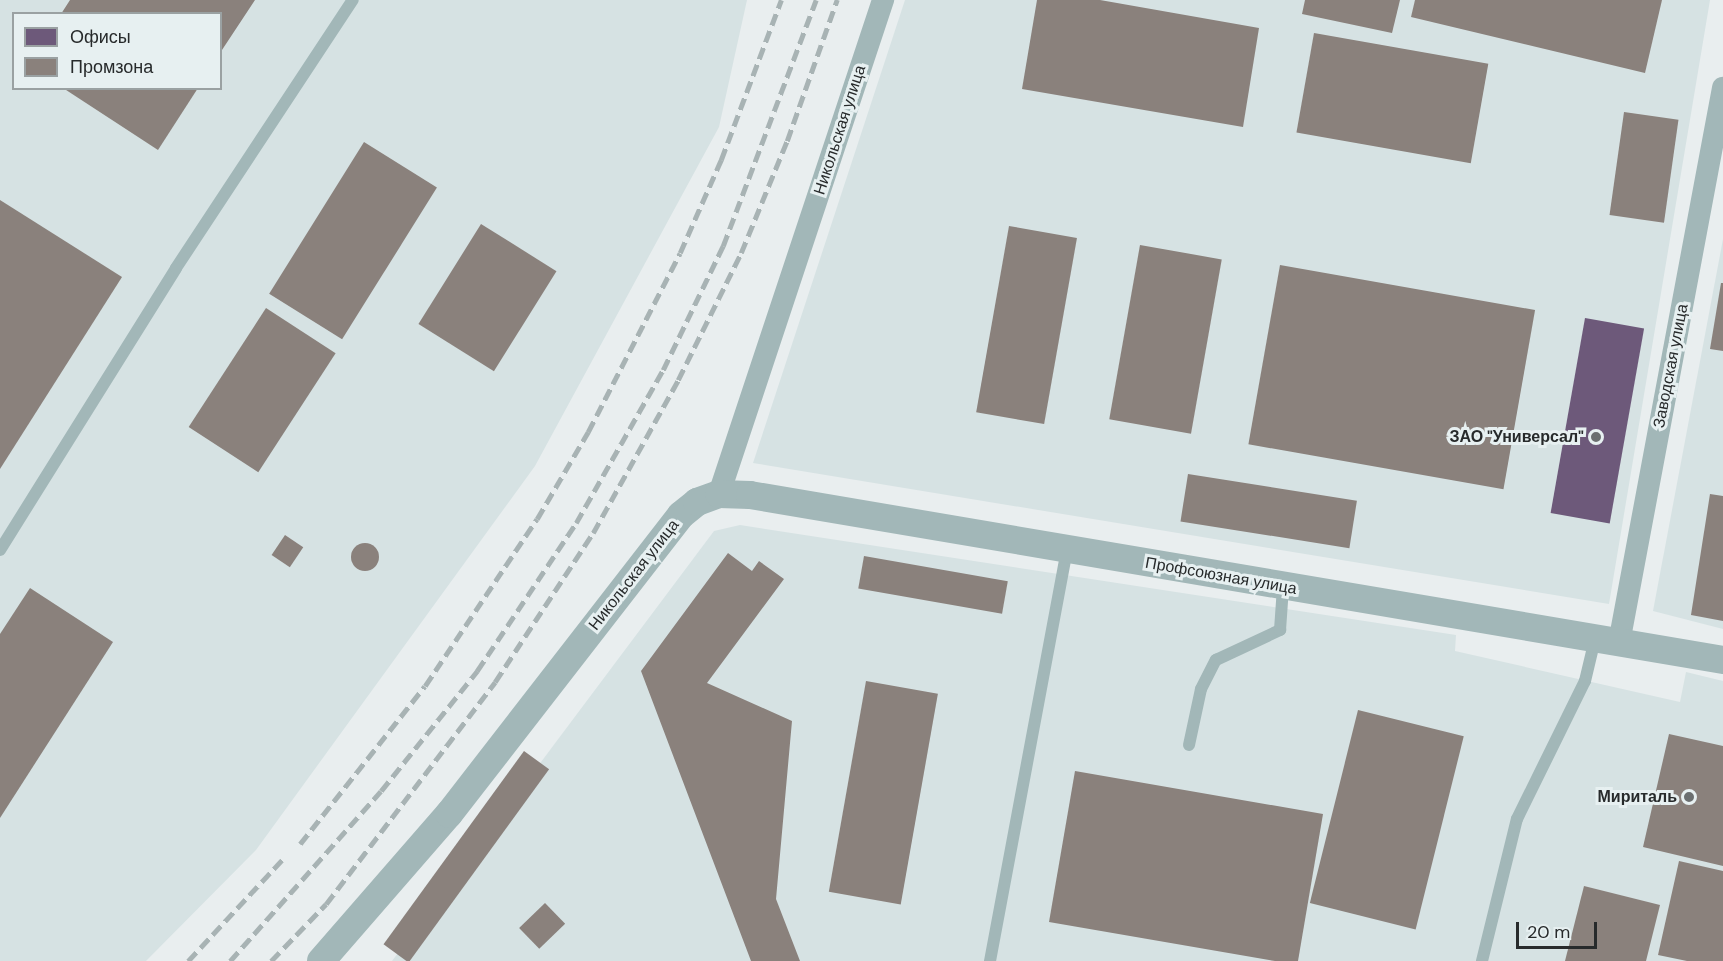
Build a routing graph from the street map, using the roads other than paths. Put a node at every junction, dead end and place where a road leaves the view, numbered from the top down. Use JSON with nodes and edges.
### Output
{"nodes":[{"id":1,"x":353,"y":0,"type":"edge"},
{"id":2,"x":883,"y":0,"type":"edge"},
{"id":3,"x":1723,"y":88,"type":"edge"},
{"id":4,"x":719,"y":494,"type":"junction"},
{"id":5,"x":1067,"y":549,"type":"junction"},
{"id":6,"x":0,"y":550,"type":"edge"},
{"id":7,"x":1283,"y":587,"type":"junction"},
{"id":8,"x":1607,"y":641,"type":"junction"},
{"id":9,"x":1723,"y":660,"type":"edge"},
{"id":10,"x":1188,"y":745,"type":"dead end"},
{"id":11,"x":321,"y":961,"type":"edge"},
{"id":12,"x":990,"y":961,"type":"edge"},
{"id":13,"x":1482,"y":961,"type":"edge"}],
"edges":[{"from":1,"to":6,"type":"lane"},
{"from":2,"to":4,"type":"street","name":"Никольская улица"},
{"from":3,"to":8,"type":"street","name":"Заводская улица"},
{"from":4,"to":5,"type":"street","name":"Профсоюзная улица"},
{"from":4,"to":11,"type":"street","name":"Никольская улица"},
{"from":5,"to":7,"type":"street","name":"Профсоюзная улица"},
{"from":5,"to":12,"type":"lane"},
{"from":7,"to":8,"type":"street","name":"Профсоюзная улица"},
{"from":7,"to":10,"type":"lane"},
{"from":8,"to":9,"type":"street","name":"Профсоюзная улица"},
{"from":8,"to":13,"type":"lane"}]}
